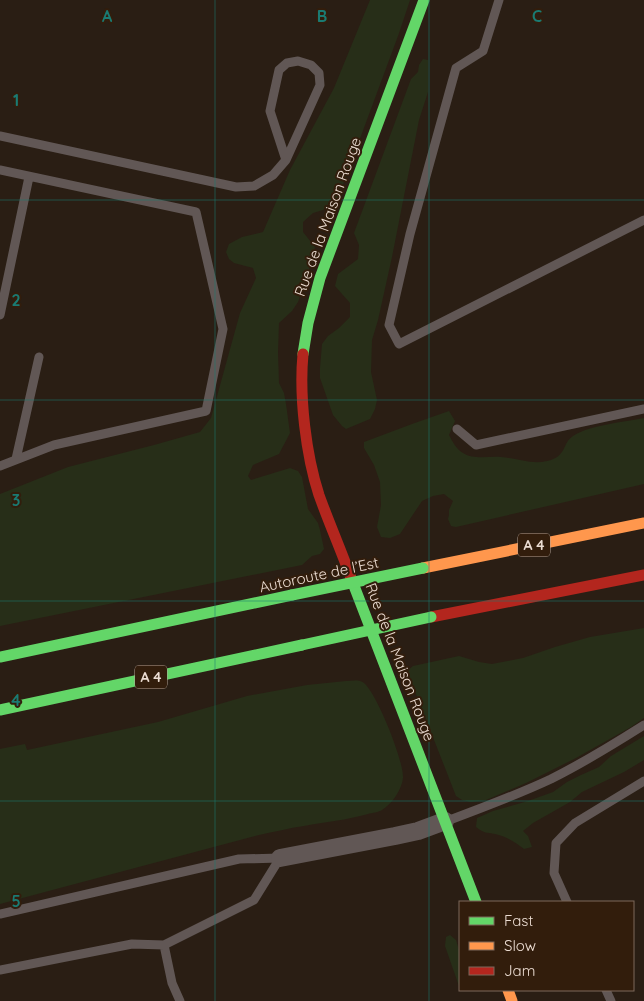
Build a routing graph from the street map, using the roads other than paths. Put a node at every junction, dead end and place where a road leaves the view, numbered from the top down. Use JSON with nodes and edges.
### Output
{"nodes":[{"id":1,"x":424,"y":0,"type":"edge"},
{"id":2,"x":499,"y":0,"type":"edge"},
{"id":3,"x":0,"y":136,"type":"edge"},
{"id":4,"x":286,"y":160,"type":"junction"},
{"id":5,"x":0,"y":170,"type":"edge"},
{"id":6,"x":29,"y":177,"type":"junction"},
{"id":7,"x":644,"y":220,"type":"edge"},
{"id":8,"x":0,"y":315,"type":"edge"},
{"id":9,"x":39,"y":357,"type":"dead end"},
{"id":10,"x":644,"y":409,"type":"edge"},
{"id":11,"x":457,"y":429,"type":"dead end"},
{"id":12,"x":16,"y":459,"type":"junction"},
{"id":13,"x":0,"y":466,"type":"edge"},
{"id":14,"x":644,"y":523,"type":"edge"},
{"id":15,"x":644,"y":575,"type":"edge"},
{"id":16,"x":0,"y":657,"type":"edge"},
{"id":17,"x":0,"y":710,"type":"edge"},
{"id":18,"x":644,"y":725,"type":"edge"},
{"id":19,"x":644,"y":781,"type":"edge"},
{"id":20,"x":445,"y":822,"type":"junction"},
{"id":21,"x":280,"y":858,"type":"junction"},
{"id":22,"x":476,"y":901,"type":"edge"},
{"id":23,"x":567,"y":901,"type":"edge"},
{"id":24,"x":0,"y":914,"type":"edge"},
{"id":25,"x":164,"y":945,"type":"junction"},
{"id":26,"x":0,"y":970,"type":"edge"},
{"id":27,"x":180,"y":1001,"type":"edge"}],
"edges":[{"from":1,"to":20,"type":"main road","name":"Rue de la Maison Rouge"},
{"from":2,"to":7,"type":"lane"},
{"from":3,"to":4,"type":"lane"},
{"from":4,"to":4,"type":"lane"},
{"from":5,"to":6,"type":"lane"},
{"from":6,"to":8,"type":"lane"},
{"from":6,"to":12,"type":"lane"},
{"from":9,"to":12,"type":"lane"},
{"from":10,"to":11,"type":"lane"},
{"from":12,"to":13,"type":"lane"},
{"from":14,"to":16,"type":"main road","name":"Autoroute de l’Est","number":"A 4","bridge":true},
{"from":15,"to":17,"type":"main road","number":"A 4","bridge":true},
{"from":18,"to":20,"type":"lane"},
{"from":19,"to":23,"type":"lane"},
{"from":20,"to":21,"type":"street"},
{"from":20,"to":22,"type":"main road","name":"Rue de la Maison Rouge"},
{"from":21,"to":24,"type":"lane"},
{"from":21,"to":25,"type":"lane"},
{"from":25,"to":26,"type":"lane"},
{"from":25,"to":27,"type":"lane"}]}
